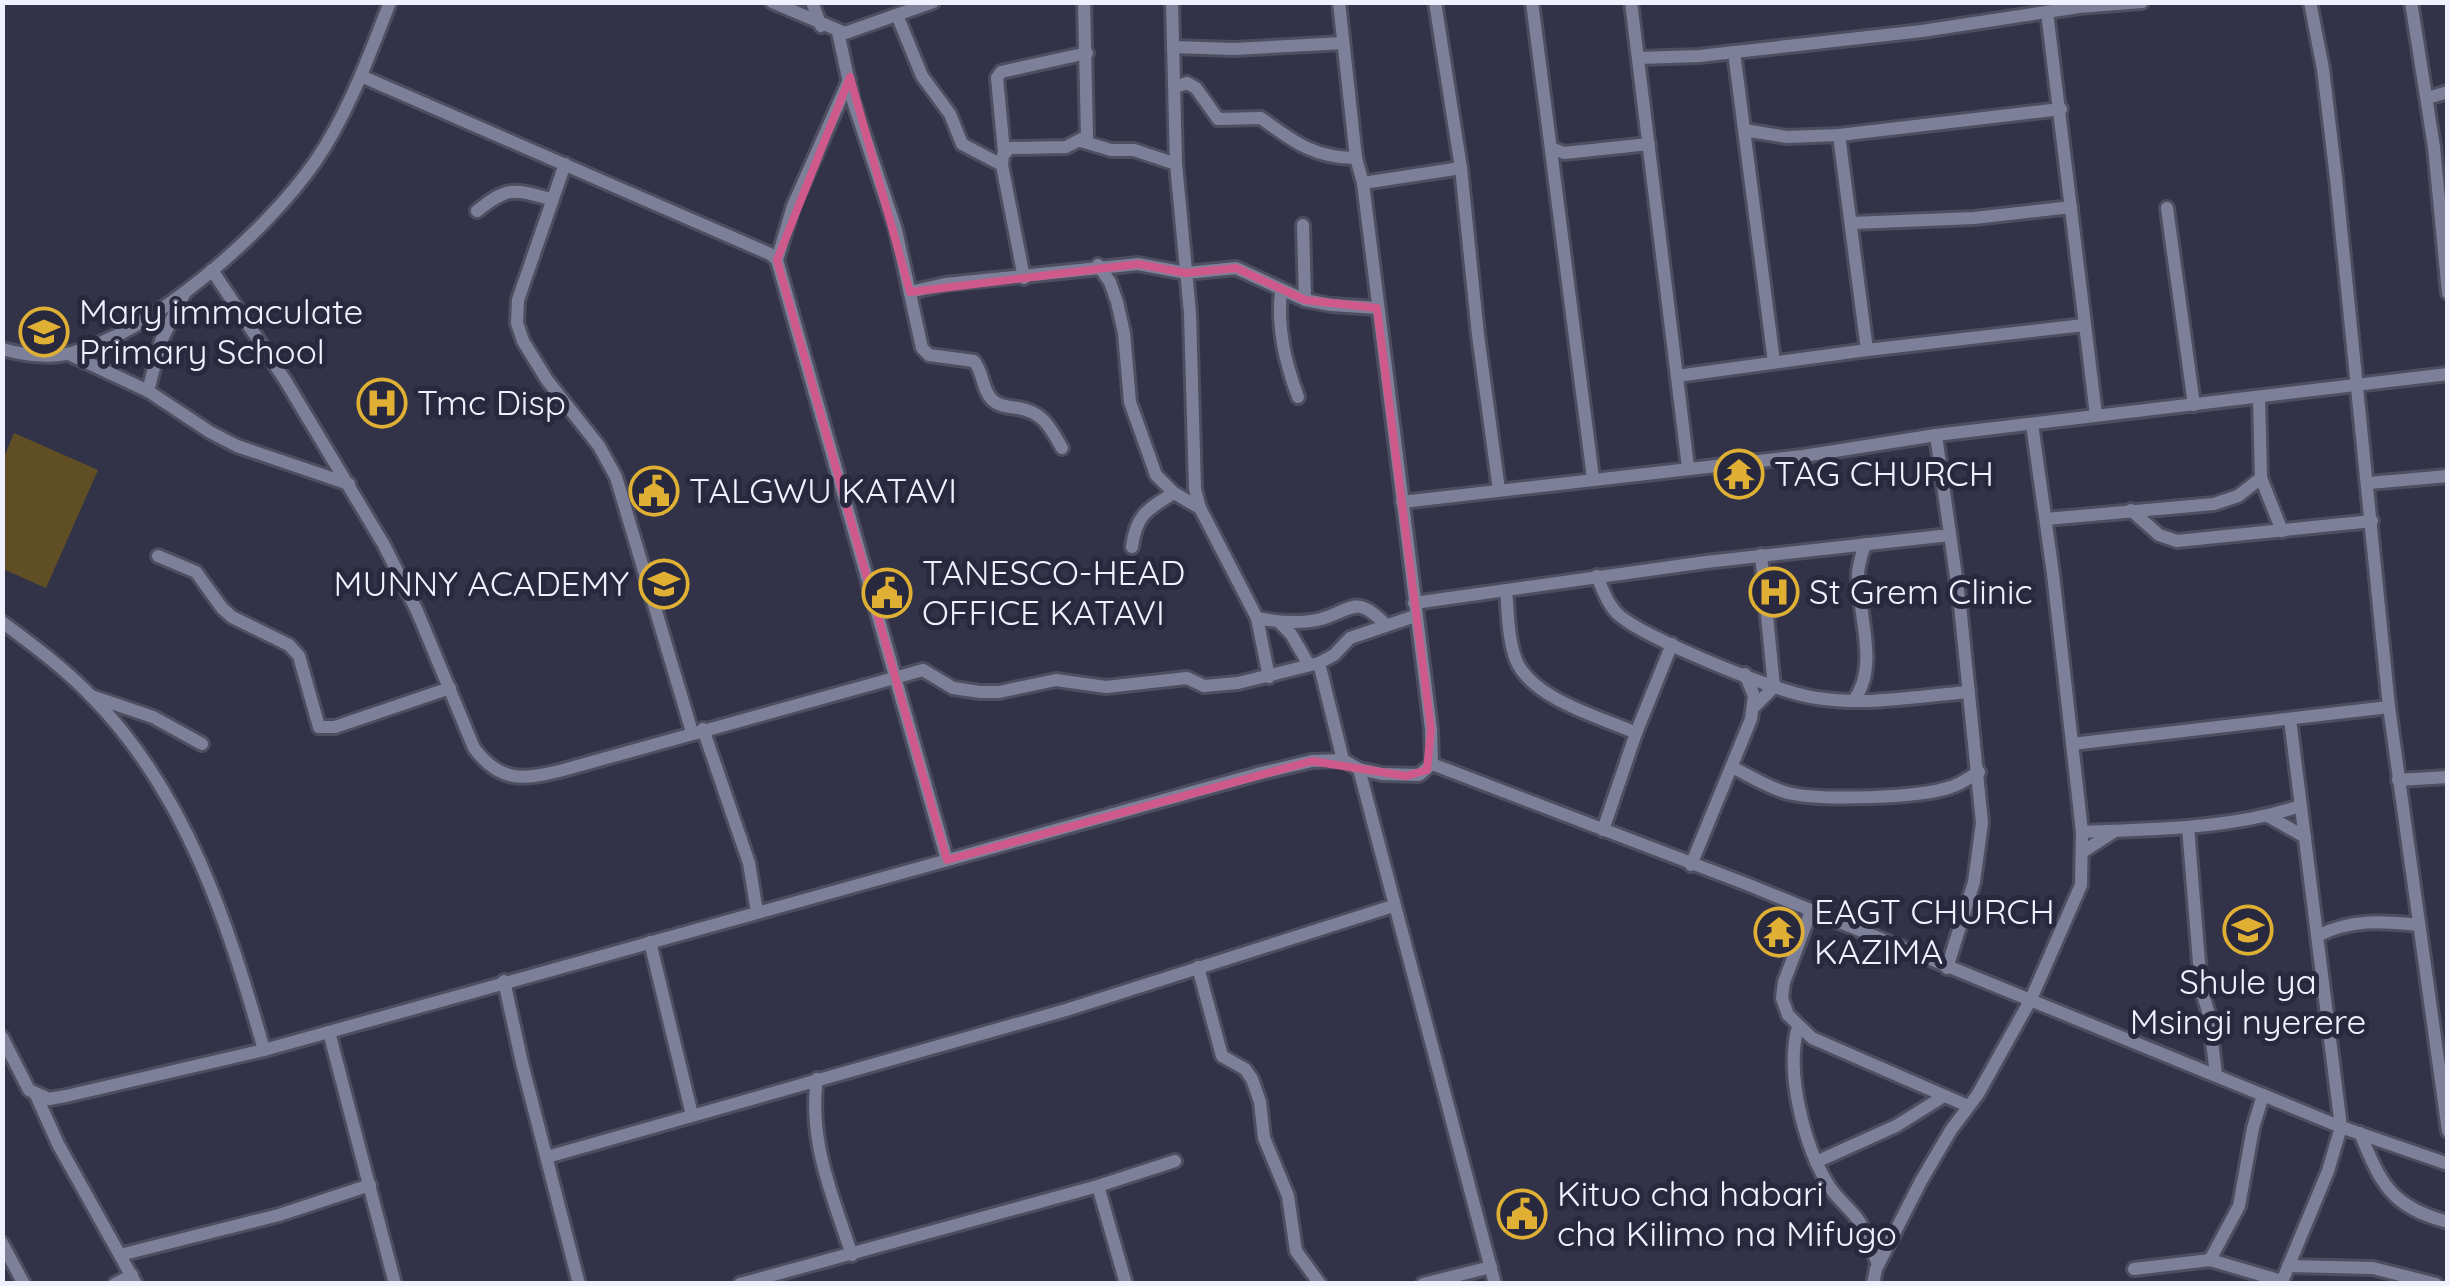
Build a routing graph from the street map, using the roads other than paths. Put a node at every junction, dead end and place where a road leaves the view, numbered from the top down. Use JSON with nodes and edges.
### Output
{"nodes":[{"id":1,"x":390,"y":2,"type":"edge"},
{"id":2,"x":772,"y":2,"type":"edge"},
{"id":3,"x":812,"y":2,"type":"edge"},
{"id":4,"x":881,"y":2,"type":"edge"},
{"id":5,"x":932,"y":2,"type":"edge"},
{"id":6,"x":1084,"y":2,"type":"edge"},
{"id":7,"x":1172,"y":2,"type":"edge"},
{"id":8,"x":1339,"y":2,"type":"edge"},
{"id":9,"x":1435,"y":2,"type":"edge"},
{"id":10,"x":1532,"y":2,"type":"edge"},
{"id":11,"x":1631,"y":2,"type":"edge"},
{"id":12,"x":2142,"y":2,"type":"edge"},
{"id":13,"x":2310,"y":2,"type":"edge"},
{"id":14,"x":2411,"y":2,"type":"edge"},
{"id":15,"x":2047,"y":12,"type":"junction"},
{"id":16,"x":897,"y":14,"type":"junction"},
{"id":17,"x":883,"y":20,"type":"junction"},
{"id":18,"x":821,"y":26,"type":"junction"},
{"id":19,"x":838,"y":32,"type":"junction"},
{"id":20,"x":1343,"y":43,"type":"junction"},
{"id":21,"x":1173,"y":48,"type":"junction"},
{"id":22,"x":1734,"y":52,"type":"junction"},
{"id":23,"x":1087,"y":53,"type":"junction"},
{"id":24,"x":1638,"y":58,"type":"junction"},
{"id":25,"x":361,"y":76,"type":"junction"},
{"id":26,"x":850,"y":77,"type":"junction"},
{"id":27,"x":1175,"y":87,"type":"junction"},
{"id":28,"x":2448,"y":92,"type":"edge"},
{"id":29,"x":2427,"y":98,"type":"junction"},
{"id":30,"x":2061,"y":110,"type":"junction"},
{"id":31,"x":1744,"y":130,"type":"junction"},
{"id":32,"x":1839,"y":136,"type":"junction"},
{"id":33,"x":1081,"y":141,"type":"junction"},
{"id":34,"x":1649,"y":144,"type":"junction"},
{"id":35,"x":1551,"y":148,"type":"junction"},
{"id":36,"x":1003,"y":158,"type":"junction"},
{"id":37,"x":1356,"y":158,"type":"junction"},
{"id":38,"x":565,"y":164,"type":"junction"},
{"id":39,"x":1176,"y":164,"type":"junction"},
{"id":40,"x":1461,"y":168,"type":"junction"},
{"id":41,"x":1363,"y":183,"type":"junction"},
{"id":42,"x":550,"y":199,"type":"junction"},
{"id":43,"x":2071,"y":207,"type":"junction"},
{"id":44,"x":2167,"y":208,"type":"dead end"},
{"id":45,"x":477,"y":211,"type":"dead end"},
{"id":46,"x":1852,"y":223,"type":"junction"},
{"id":47,"x":1303,"y":225,"type":"dead end"},
{"id":48,"x":776,"y":260,"type":"junction"},
{"id":49,"x":1098,"y":265,"type":"junction"},
{"id":50,"x":212,"y":270,"type":"junction"},
{"id":51,"x":2446,"y":272,"type":"edge"},
{"id":52,"x":1186,"y":273,"type":"junction"},
{"id":53,"x":1024,"y":278,"type":"junction"},
{"id":54,"x":186,"y":290,"type":"junction"},
{"id":55,"x":1281,"y":291,"type":"junction"},
{"id":56,"x":910,"y":292,"type":"junction"},
{"id":57,"x":2448,"y":293,"type":"edge"},
{"id":58,"x":1305,"y":300,"type":"junction"},
{"id":59,"x":1376,"y":308,"type":"junction"},
{"id":60,"x":2084,"y":326,"type":"junction"},
{"id":61,"x":2,"y":349,"type":"edge"},
{"id":62,"x":1868,"y":350,"type":"junction"},
{"id":63,"x":68,"y":354,"type":"junction"},
{"id":64,"x":1774,"y":362,"type":"junction"},
{"id":65,"x":2448,"y":374,"type":"edge"},
{"id":66,"x":1677,"y":376,"type":"junction"},
{"id":67,"x":2359,"y":386,"type":"junction"},
{"id":68,"x":148,"y":391,"type":"junction"},
{"id":69,"x":1298,"y":397,"type":"dead end"},
{"id":70,"x":2259,"y":397,"type":"junction"},
{"id":71,"x":2194,"y":404,"type":"junction"},
{"id":72,"x":2096,"y":416,"type":"junction"},
{"id":73,"x":2032,"y":424,"type":"junction"},
{"id":74,"x":1936,"y":435,"type":"junction"},
{"id":75,"x":1062,"y":448,"type":"dead end"},
{"id":76,"x":1688,"y":466,"type":"junction"},
{"id":77,"x":2448,"y":476,"type":"edge"},
{"id":78,"x":1593,"y":478,"type":"junction"},
{"id":79,"x":2260,"y":478,"type":"junction"},
{"id":80,"x":2369,"y":483,"type":"junction"},
{"id":81,"x":350,"y":484,"type":"junction"},
{"id":82,"x":1500,"y":490,"type":"junction"},
{"id":83,"x":1174,"y":492,"type":"junction"},
{"id":84,"x":1402,"y":502,"type":"junction"},
{"id":85,"x":1200,"y":508,"type":"junction"},
{"id":86,"x":2131,"y":510,"type":"junction"},
{"id":87,"x":2046,"y":520,"type":"junction"},
{"id":88,"x":2372,"y":521,"type":"junction"},
{"id":89,"x":2282,"y":530,"type":"junction"},
{"id":90,"x":1950,"y":536,"type":"junction"},
{"id":91,"x":1865,"y":544,"type":"junction"},
{"id":92,"x":1132,"y":546,"type":"dead end"},
{"id":93,"x":1835,"y":547,"type":"junction"},
{"id":94,"x":1762,"y":555,"type":"junction"},
{"id":95,"x":158,"y":556,"type":"dead end"},
{"id":96,"x":1858,"y":574,"type":"junction"},
{"id":97,"x":1597,"y":576,"type":"junction"},
{"id":98,"x":1506,"y":590,"type":"junction"},
{"id":99,"x":1415,"y":610,"type":"junction"},
{"id":100,"x":1257,"y":618,"type":"junction"},
{"id":101,"x":2,"y":622,"type":"edge"},
{"id":102,"x":1279,"y":622,"type":"junction"},
{"id":103,"x":1385,"y":624,"type":"junction"},
{"id":104,"x":1672,"y":644,"type":"junction"},
{"id":105,"x":1691,"y":652,"type":"junction"},
{"id":106,"x":1665,"y":662,"type":"junction"},
{"id":107,"x":1314,"y":664,"type":"junction"},
{"id":108,"x":1865,"y":667,"type":"junction"},
{"id":109,"x":1745,"y":674,"type":"junction"},
{"id":110,"x":896,"y":676,"type":"junction"},
{"id":111,"x":1269,"y":677,"type":"junction"},
{"id":112,"x":1774,"y":686,"type":"junction"},
{"id":113,"x":450,"y":688,"type":"junction"},
{"id":114,"x":1969,"y":692,"type":"junction"},
{"id":115,"x":92,"y":696,"type":"junction"},
{"id":116,"x":1852,"y":701,"type":"junction"},
{"id":117,"x":1882,"y":702,"type":"junction"},
{"id":118,"x":1755,"y":706,"type":"junction"},
{"id":119,"x":2389,"y":707,"type":"junction"},
{"id":120,"x":2290,"y":719,"type":"junction"},
{"id":121,"x":698,"y":731,"type":"junction"},
{"id":122,"x":1636,"y":733,"type":"junction"},
{"id":123,"x":202,"y":744,"type":"dead end"},
{"id":124,"x":2072,"y":744,"type":"junction"},
{"id":125,"x":1344,"y":760,"type":"junction"},
{"id":126,"x":1432,"y":764,"type":"junction"},
{"id":127,"x":1359,"y":768,"type":"junction"},
{"id":128,"x":1732,"y":768,"type":"junction"},
{"id":129,"x":1979,"y":772,"type":"junction"},
{"id":130,"x":2448,"y":776,"type":"edge"},
{"id":131,"x":2398,"y":780,"type":"junction"},
{"id":132,"x":1951,"y":787,"type":"junction"},
{"id":133,"x":1980,"y":796,"type":"junction"},
{"id":134,"x":2300,"y":806,"type":"junction"},
{"id":135,"x":2268,"y":816,"type":"junction"},
{"id":136,"x":2188,"y":827,"type":"junction"},
{"id":137,"x":1603,"y":830,"type":"junction"},
{"id":138,"x":2115,"y":830,"type":"junction"},
{"id":139,"x":2082,"y":832,"type":"junction"},
{"id":140,"x":2304,"y":837,"type":"junction"},
{"id":141,"x":2084,"y":851,"type":"junction"},
{"id":142,"x":946,"y":860,"type":"junction"},
{"id":143,"x":1690,"y":865,"type":"junction"},
{"id":144,"x":1393,"y":906,"type":"junction"},
{"id":145,"x":1811,"y":911,"type":"junction"},
{"id":146,"x":758,"y":912,"type":"junction"},
{"id":147,"x":2418,"y":925,"type":"junction"},
{"id":148,"x":2316,"y":936,"type":"junction"},
{"id":149,"x":650,"y":942,"type":"junction"},
{"id":150,"x":1198,"y":967,"type":"junction"},
{"id":151,"x":1947,"y":968,"type":"junction"},
{"id":152,"x":504,"y":981,"type":"junction"},
{"id":153,"x":2031,"y":999,"type":"junction"},
{"id":154,"x":1798,"y":1027,"type":"junction"},
{"id":155,"x":329,"y":1032,"type":"junction"},
{"id":156,"x":2,"y":1037,"type":"edge"},
{"id":157,"x":264,"y":1050,"type":"junction"},
{"id":158,"x":2216,"y":1075,"type":"junction"},
{"id":159,"x":817,"y":1079,"type":"junction"},
{"id":160,"x":798,"y":1084,"type":"junction"},
{"id":161,"x":36,"y":1095,"type":"junction"},
{"id":162,"x":2263,"y":1095,"type":"junction"},
{"id":163,"x":66,"y":1096,"type":"junction"},
{"id":164,"x":1944,"y":1096,"type":"junction"},
{"id":165,"x":814,"y":1100,"type":"junction"},
{"id":166,"x":1968,"y":1106,"type":"junction"},
{"id":167,"x":692,"y":1114,"type":"junction"},
{"id":168,"x":2447,"y":1122,"type":"edge"},
{"id":169,"x":2341,"y":1127,"type":"junction"},
{"id":170,"x":50,"y":1131,"type":"junction"},
{"id":171,"x":2360,"y":1134,"type":"junction"},
{"id":172,"x":547,"y":1158,"type":"junction"},
{"id":173,"x":1175,"y":1161,"type":"dead end"},
{"id":174,"x":1816,"y":1162,"type":"junction"},
{"id":175,"x":2448,"y":1164,"type":"edge"},
{"id":176,"x":370,"y":1184,"type":"junction"},
{"id":177,"x":1098,"y":1186,"type":"junction"},
{"id":178,"x":2448,"y":1222,"type":"edge"},
{"id":179,"x":2,"y":1243,"type":"edge"},
{"id":180,"x":852,"y":1254,"type":"junction"},
{"id":181,"x":120,"y":1255,"type":"junction"},
{"id":182,"x":2210,"y":1260,"type":"junction"},
{"id":183,"x":1878,"y":1264,"type":"junction"},
{"id":184,"x":2288,"y":1266,"type":"junction"},
{"id":185,"x":1491,"y":1267,"type":"junction"},
{"id":186,"x":2134,"y":1269,"type":"dead end"},
{"id":187,"x":134,"y":1279,"type":"edge"},
{"id":188,"x":2282,"y":1282,"type":"edge"},
{"id":189,"x":742,"y":1283,"type":"edge"},
{"id":190,"x":24,"y":1284,"type":"edge"},
{"id":191,"x":114,"y":1284,"type":"edge"},
{"id":192,"x":395,"y":1284,"type":"edge"},
{"id":193,"x":580,"y":1284,"type":"edge"},
{"id":194,"x":1126,"y":1284,"type":"edge"},
{"id":195,"x":1320,"y":1284,"type":"edge"},
{"id":196,"x":1423,"y":1284,"type":"edge"},
{"id":197,"x":1494,"y":1284,"type":"edge"},
{"id":198,"x":1873,"y":1284,"type":"edge"},
{"id":199,"x":2436,"y":1284,"type":"edge"}],
"edges":[{"from":1,"to":25,"type":"street"},
{"from":2,"to":18,"type":"street"},
{"from":3,"to":18,"type":"street"},
{"from":4,"to":17,"type":"street"},
{"from":5,"to":16,"type":"street"},
{"from":6,"to":23,"type":"street"},
{"from":7,"to":21,"type":"street"},
{"from":8,"to":20,"type":"street"},
{"from":9,"to":40,"type":"street"},
{"from":10,"to":35,"type":"street"},
{"from":11,"to":24,"type":"street"},
{"from":12,"to":15,"type":"street"},
{"from":13,"to":67,"type":"street"},
{"from":14,"to":29,"type":"street"},
{"from":15,"to":22,"type":"street"},
{"from":15,"to":30,"type":"street"},
{"from":16,"to":17,"type":"street"},
{"from":16,"to":36,"type":"street"},
{"from":17,"to":19,"type":"street"},
{"from":18,"to":19,"type":"street"},
{"from":19,"to":26,"type":"street"},
{"from":20,"to":21,"type":"street"},
{"from":20,"to":37,"type":"street"},
{"from":21,"to":27,"type":"street"},
{"from":22,"to":24,"type":"street"},
{"from":22,"to":31,"type":"street"},
{"from":23,"to":33,"type":"street"},
{"from":23,"to":36,"type":"street"},
{"from":24,"to":34,"type":"street"},
{"from":25,"to":38,"type":"street"},
{"from":25,"to":50,"type":"street"},
{"from":26,"to":48,"type":"street"},
{"from":26,"to":56,"type":"street"},
{"from":27,"to":37,"type":"street"},
{"from":27,"to":39,"type":"street"},
{"from":28,"to":29,"type":"street"},
{"from":29,"to":51,"type":"street"},
{"from":30,"to":32,"type":"street"},
{"from":30,"to":43,"type":"street"},
{"from":31,"to":32,"type":"street"},
{"from":31,"to":64,"type":"street"},
{"from":32,"to":46,"type":"street"},
{"from":33,"to":36,"type":"street"},
{"from":33,"to":39,"type":"street"},
{"from":34,"to":35,"type":"street"},
{"from":34,"to":66,"type":"street"},
{"from":35,"to":78,"type":"street"},
{"from":36,"to":53,"type":"street"},
{"from":37,"to":41,"type":"street"},
{"from":38,"to":42,"type":"street"},
{"from":38,"to":48,"type":"street"},
{"from":39,"to":52,"type":"street"},
{"from":40,"to":41,"type":"street"},
{"from":40,"to":82,"type":"street"},
{"from":41,"to":59,"type":"street"},
{"from":42,"to":45,"type":"street"},
{"from":42,"to":121,"type":"street"},
{"from":43,"to":46,"type":"street"},
{"from":43,"to":60,"type":"street"},
{"from":44,"to":71,"type":"street"},
{"from":46,"to":62,"type":"street"},
{"from":47,"to":58,"type":"street"},
{"from":48,"to":110,"type":"street"},
{"from":49,"to":52,"type":"street"},
{"from":49,"to":53,"type":"street"},
{"from":49,"to":83,"type":"street"},
{"from":50,"to":54,"type":"street"},
{"from":50,"to":81,"type":"street"},
{"from":51,"to":57,"type":"street"},
{"from":52,"to":55,"type":"street"},
{"from":52,"to":85,"type":"street"},
{"from":53,"to":56,"type":"street"},
{"from":54,"to":63,"type":"street"},
{"from":54,"to":68,"type":"street"},
{"from":55,"to":58,"type":"street"},
{"from":55,"to":69,"type":"street"},
{"from":56,"to":75,"type":"street"},
{"from":58,"to":59,"type":"street"},
{"from":59,"to":84,"type":"street"},
{"from":60,"to":62,"type":"street"},
{"from":60,"to":72,"type":"street"},
{"from":61,"to":63,"type":"street"},
{"from":62,"to":64,"type":"street"},
{"from":63,"to":68,"type":"street"},
{"from":64,"to":66,"type":"street"},
{"from":65,"to":67,"type":"street"},
{"from":66,"to":76,"type":"street"},
{"from":67,"to":70,"type":"street"},
{"from":67,"to":80,"type":"street"},
{"from":68,"to":81,"type":"street"},
{"from":70,"to":71,"type":"street"},
{"from":70,"to":79,"type":"street"},
{"from":71,"to":72,"type":"street"},
{"from":72,"to":73,"type":"street"},
{"from":73,"to":74,"type":"street"},
{"from":73,"to":87,"type":"street"},
{"from":74,"to":76,"type":"street"},
{"from":74,"to":90,"type":"street"},
{"from":76,"to":78,"type":"street"},
{"from":77,"to":80,"type":"street"},
{"from":78,"to":82,"type":"street"},
{"from":79,"to":86,"type":"street"},
{"from":79,"to":89,"type":"street"},
{"from":80,"to":88,"type":"street"},
{"from":81,"to":113,"type":"street"},
{"from":82,"to":84,"type":"street"},
{"from":83,"to":85,"type":"street"},
{"from":83,"to":92,"type":"street"},
{"from":84,"to":99,"type":"street"},
{"from":85,"to":100,"type":"street"},
{"from":86,"to":87,"type":"street"},
{"from":86,"to":89,"type":"street"},
{"from":87,"to":124,"type":"street"},
{"from":88,"to":89,"type":"street"},
{"from":88,"to":119,"type":"street"},
{"from":90,"to":91,"type":"street"},
{"from":90,"to":114,"type":"street"},
{"from":91,"to":93,"type":"street"},
{"from":91,"to":96,"type":"street"},
{"from":93,"to":94,"type":"street"},
{"from":93,"to":96,"type":"street"},
{"from":94,"to":97,"type":"street"},
{"from":94,"to":112,"type":"street"},
{"from":95,"to":113,"type":"street"},
{"from":96,"to":108,"type":"street"},
{"from":97,"to":98,"type":"street"},
{"from":97,"to":104,"type":"street"},
{"from":98,"to":99,"type":"street"},
{"from":98,"to":122,"type":"street"},
{"from":99,"to":103,"type":"street"},
{"from":99,"to":126,"type":"street"},
{"from":100,"to":102,"type":"street"},
{"from":100,"to":111,"type":"street"},
{"from":101,"to":115,"type":"street"},
{"from":102,"to":103,"type":"street"},
{"from":102,"to":107,"type":"street"},
{"from":103,"to":107,"type":"street"},
{"from":104,"to":105,"type":"street"},
{"from":104,"to":106,"type":"street"},
{"from":105,"to":106,"type":"street"},
{"from":105,"to":109,"type":"street"},
{"from":106,"to":122,"type":"street"},
{"from":107,"to":111,"type":"street"},
{"from":107,"to":125,"type":"street"},
{"from":108,"to":116,"type":"street"},
{"from":108,"to":117,"type":"street"},
{"from":109,"to":112,"type":"street"},
{"from":109,"to":118,"type":"street"},
{"from":110,"to":111,"type":"street"},
{"from":110,"to":121,"type":"street"},
{"from":110,"to":142,"type":"street"},
{"from":112,"to":116,"type":"street"},
{"from":112,"to":118,"type":"street"},
{"from":113,"to":121,"type":"street"},
{"from":114,"to":117,"type":"street"},
{"from":114,"to":129,"type":"street"},
{"from":115,"to":123,"type":"street"},
{"from":115,"to":157,"type":"street"},
{"from":116,"to":117,"type":"street"},
{"from":118,"to":128,"type":"street"},
{"from":119,"to":120,"type":"street"},
{"from":119,"to":131,"type":"street"},
{"from":120,"to":124,"type":"street"},
{"from":120,"to":134,"type":"street"},
{"from":121,"to":146,"type":"street"},
{"from":122,"to":137,"type":"street"},
{"from":124,"to":139,"type":"street"},
{"from":125,"to":127,"type":"street"},
{"from":125,"to":142,"type":"street"},
{"from":126,"to":127,"type":"street"},
{"from":126,"to":137,"type":"street"},
{"from":127,"to":144,"type":"street"},
{"from":128,"to":132,"type":"street"},
{"from":128,"to":143,"type":"street"},
{"from":129,"to":132,"type":"street"},
{"from":129,"to":133,"type":"street"},
{"from":130,"to":131,"type":"street"},
{"from":131,"to":147,"type":"street"},
{"from":132,"to":133,"type":"street"},
{"from":133,"to":151,"type":"street"},
{"from":134,"to":135,"type":"street"},
{"from":134,"to":140,"type":"street"},
{"from":135,"to":136,"type":"street"},
{"from":135,"to":140,"type":"street"},
{"from":136,"to":138,"type":"street"},
{"from":136,"to":158,"type":"street"},
{"from":137,"to":143,"type":"street"},
{"from":138,"to":139,"type":"street"},
{"from":138,"to":141,"type":"street"},
{"from":139,"to":141,"type":"street"},
{"from":140,"to":148,"type":"street"},
{"from":141,"to":153,"type":"street"},
{"from":142,"to":146,"type":"street"},
{"from":143,"to":145,"type":"street"},
{"from":144,"to":150,"type":"street"},
{"from":144,"to":185,"type":"street"},
{"from":145,"to":151,"type":"street"},
{"from":145,"to":154,"type":"street"},
{"from":146,"to":149,"type":"street"},
{"from":147,"to":148,"type":"street"},
{"from":147,"to":168,"type":"street"},
{"from":148,"to":169,"type":"street"},
{"from":149,"to":152,"type":"street"},
{"from":149,"to":167,"type":"street"},
{"from":150,"to":159,"type":"street"},
{"from":150,"to":195,"type":"street"},
{"from":151,"to":153,"type":"street"},
{"from":152,"to":155,"type":"street"},
{"from":152,"to":172,"type":"street"},
{"from":153,"to":158,"type":"street"},
{"from":153,"to":166,"type":"street"},
{"from":154,"to":164,"type":"street"},
{"from":154,"to":174,"type":"street"},
{"from":155,"to":157,"type":"street"},
{"from":155,"to":176,"type":"street"},
{"from":156,"to":161,"type":"street"},
{"from":157,"to":163,"type":"street"},
{"from":158,"to":162,"type":"street"},
{"from":159,"to":160,"type":"street"},
{"from":159,"to":165,"type":"street"},
{"from":160,"to":165,"type":"street"},
{"from":160,"to":167,"type":"street"},
{"from":161,"to":163,"type":"street"},
{"from":161,"to":170,"type":"street"},
{"from":162,"to":169,"type":"street"},
{"from":162,"to":182,"type":"street"},
{"from":163,"to":170,"type":"street"},
{"from":164,"to":166,"type":"street"},
{"from":164,"to":174,"type":"street"},
{"from":165,"to":180,"type":"street"},
{"from":166,"to":183,"type":"street"},
{"from":167,"to":172,"type":"street"},
{"from":169,"to":171,"type":"street"},
{"from":169,"to":184,"type":"street"},
{"from":170,"to":181,"type":"street"},
{"from":171,"to":175,"type":"street"},
{"from":171,"to":178,"type":"street"},
{"from":172,"to":193,"type":"street"},
{"from":173,"to":177,"type":"street"},
{"from":174,"to":183,"type":"street"},
{"from":176,"to":181,"type":"street"},
{"from":176,"to":192,"type":"street"},
{"from":177,"to":180,"type":"street"},
{"from":177,"to":194,"type":"street"},
{"from":179,"to":190,"type":"street"},
{"from":180,"to":189,"type":"street"},
{"from":181,"to":187,"type":"street"},
{"from":182,"to":186,"type":"street"},
{"from":182,"to":188,"type":"street"},
{"from":183,"to":198,"type":"street"},
{"from":184,"to":188,"type":"street"},
{"from":184,"to":199,"type":"street"},
{"from":185,"to":196,"type":"street"},
{"from":185,"to":197,"type":"street"},
{"from":187,"to":191,"type":"street"}]}
